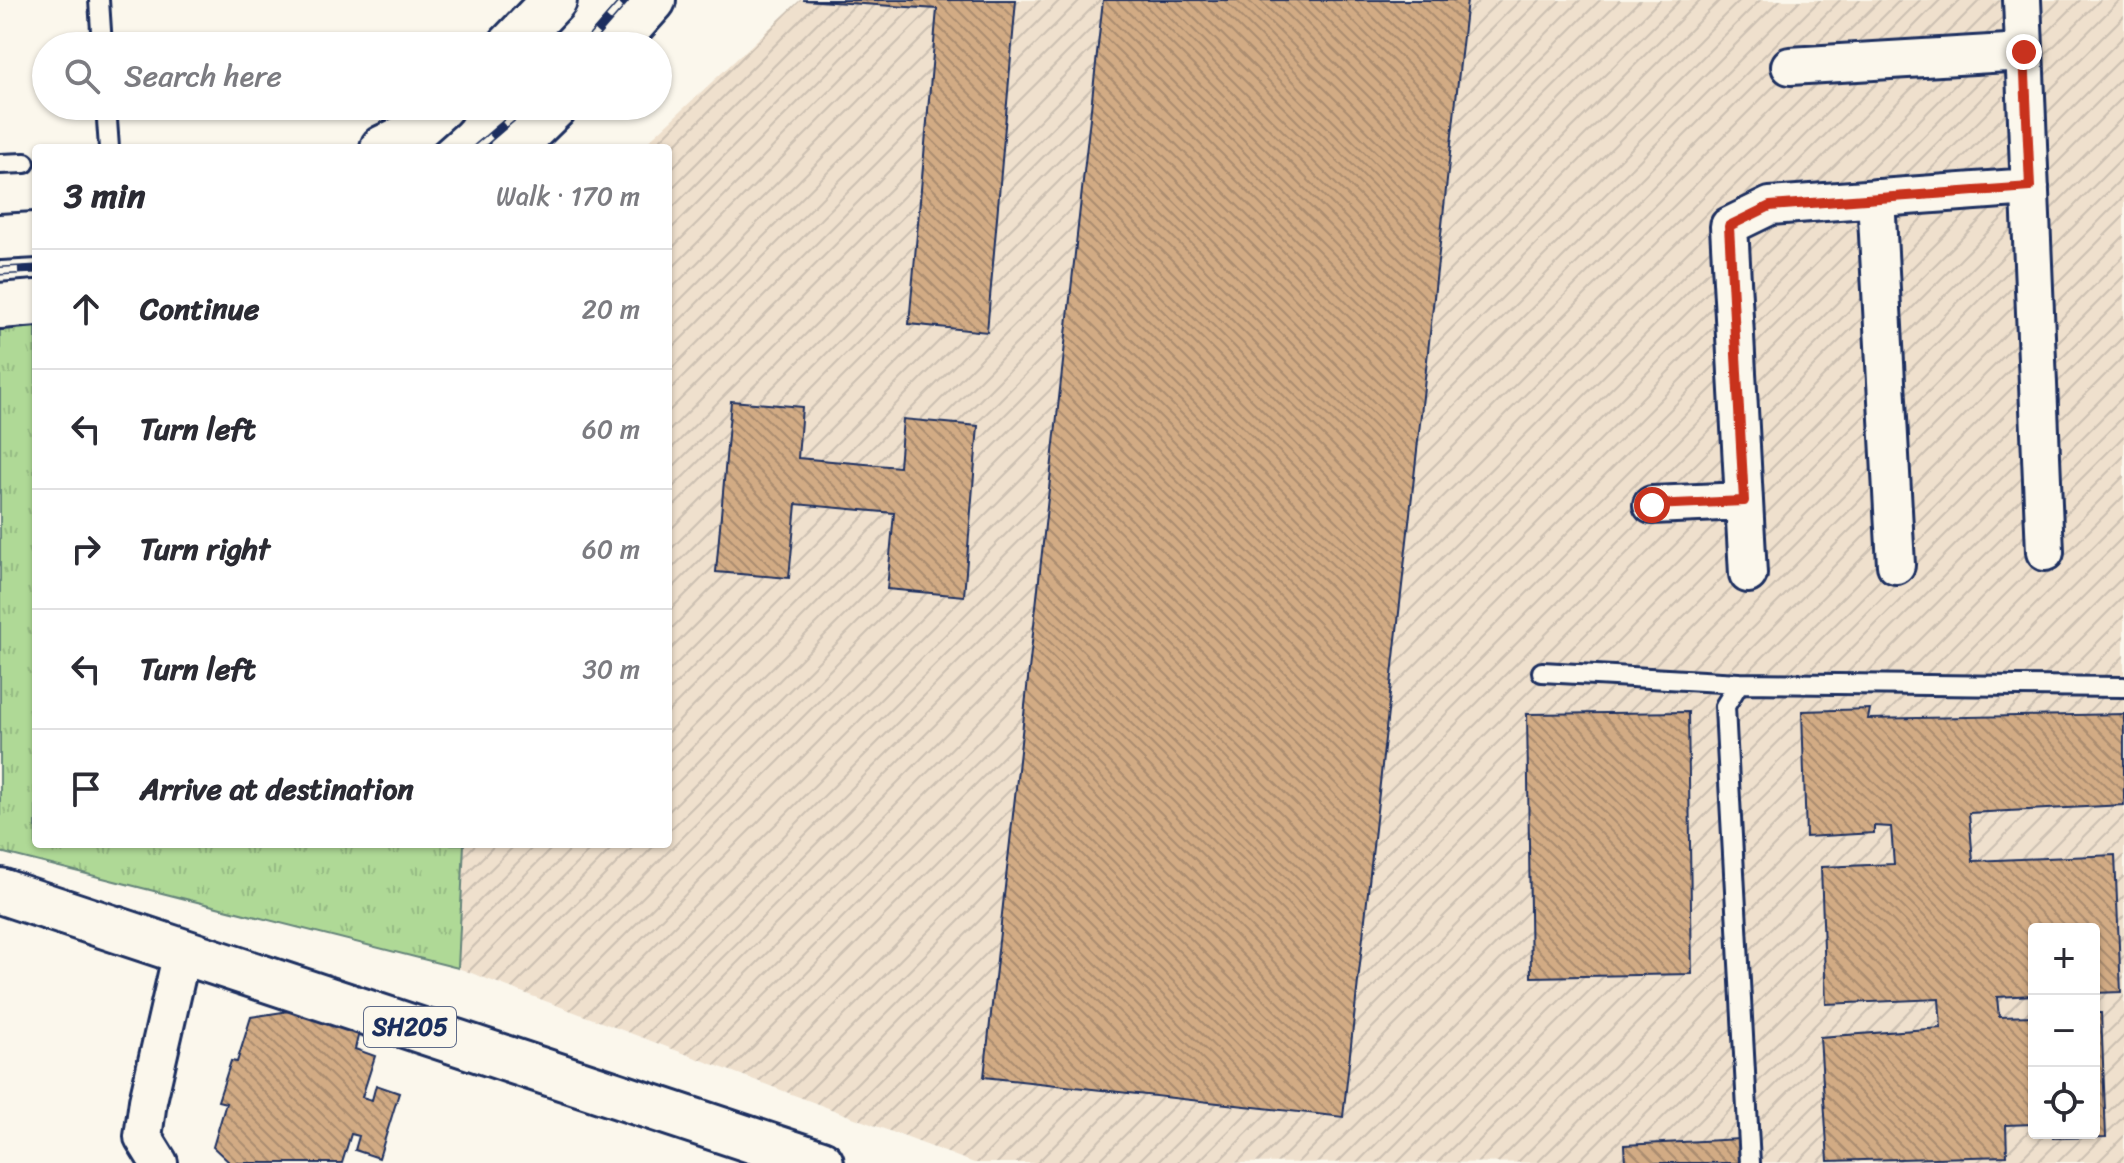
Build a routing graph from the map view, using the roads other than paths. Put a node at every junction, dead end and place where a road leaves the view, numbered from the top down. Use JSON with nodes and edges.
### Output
{"nodes":[{"id":1,"x":99,"y":0,"type":"edge"},
{"id":2,"x":554,"y":0,"type":"edge"},
{"id":3,"x":653,"y":0,"type":"edge"},
{"id":4,"x":2022,"y":0,"type":"edge"},
{"id":5,"x":101,"y":32,"type":"edge"},
{"id":6,"x":523,"y":32,"type":"edge"},
{"id":7,"x":624,"y":32,"type":"edge"},
{"id":8,"x":2024,"y":52,"type":"junction"},
{"id":9,"x":1790,"y":66,"type":"dead end"},
{"id":10,"x":107,"y":120,"type":"edge"},
{"id":11,"x":425,"y":120,"type":"edge"},
{"id":12,"x":541,"y":120,"type":"edge"},
{"id":13,"x":109,"y":144,"type":"edge"},
{"id":14,"x":391,"y":144,"type":"edge"},
{"id":15,"x":516,"y":144,"type":"edge"},
{"id":16,"x":25,"y":163,"type":"dead end"},
{"id":17,"x":0,"y":164,"type":"edge"},
{"id":18,"x":2030,"y":187,"type":"junction"},
{"id":19,"x":1876,"y":198,"type":"junction"},
{"id":20,"x":32,"y":235,"type":"edge"},
{"id":21,"x":0,"y":237,"type":"edge"},
{"id":22,"x":32,"y":303,"type":"edge"},
{"id":23,"x":0,"y":306,"type":"edge"},
{"id":24,"x":1744,"y":501,"type":"junction"},
{"id":25,"x":1652,"y":505,"type":"dead end"},
{"id":26,"x":2045,"y":552,"type":"dead end"},
{"id":27,"x":1896,"y":565,"type":"dead end"},
{"id":28,"x":1748,"y":574,"type":"dead end"},
{"id":29,"x":1542,"y":672,"type":"dead end"},
{"id":30,"x":1739,"y":683,"type":"junction"},
{"id":31,"x":2124,"y":687,"type":"edge"},
{"id":32,"x":0,"y":891,"type":"edge"},
{"id":33,"x":182,"y":952,"type":"junction"},
{"id":34,"x":159,"y":1163,"type":"edge"},
{"id":35,"x":821,"y":1163,"type":"edge"},
{"id":36,"x":1750,"y":1163,"type":"edge"}],
"edges":[{"from":1,"to":5,"type":"lane"},
{"from":2,"to":6,"type":"main road"},
{"from":3,"to":7,"type":"main road"},
{"from":4,"to":8,"type":"street"},
{"from":8,"to":9,"type":"street"},
{"from":8,"to":18,"type":"street"},
{"from":10,"to":13,"type":"lane"},
{"from":11,"to":14,"type":"main road"},
{"from":12,"to":15,"type":"main road"},
{"from":16,"to":17,"type":"lane"},
{"from":18,"to":19,"type":"street"},
{"from":18,"to":26,"type":"street"},
{"from":19,"to":24,"type":"street"},
{"from":19,"to":27,"type":"street"},
{"from":20,"to":21,"type":"main road"},
{"from":22,"to":23,"type":"main road"},
{"from":24,"to":25,"type":"street"},
{"from":24,"to":28,"type":"street"},
{"from":29,"to":30,"type":"lane"},
{"from":30,"to":31,"type":"lane"},
{"from":30,"to":36,"type":"lane"},
{"from":32,"to":33,"type":"main road","number":"SH205"},
{"from":33,"to":34,"type":"street"},
{"from":33,"to":35,"type":"main road","number":"SH205"}]}
